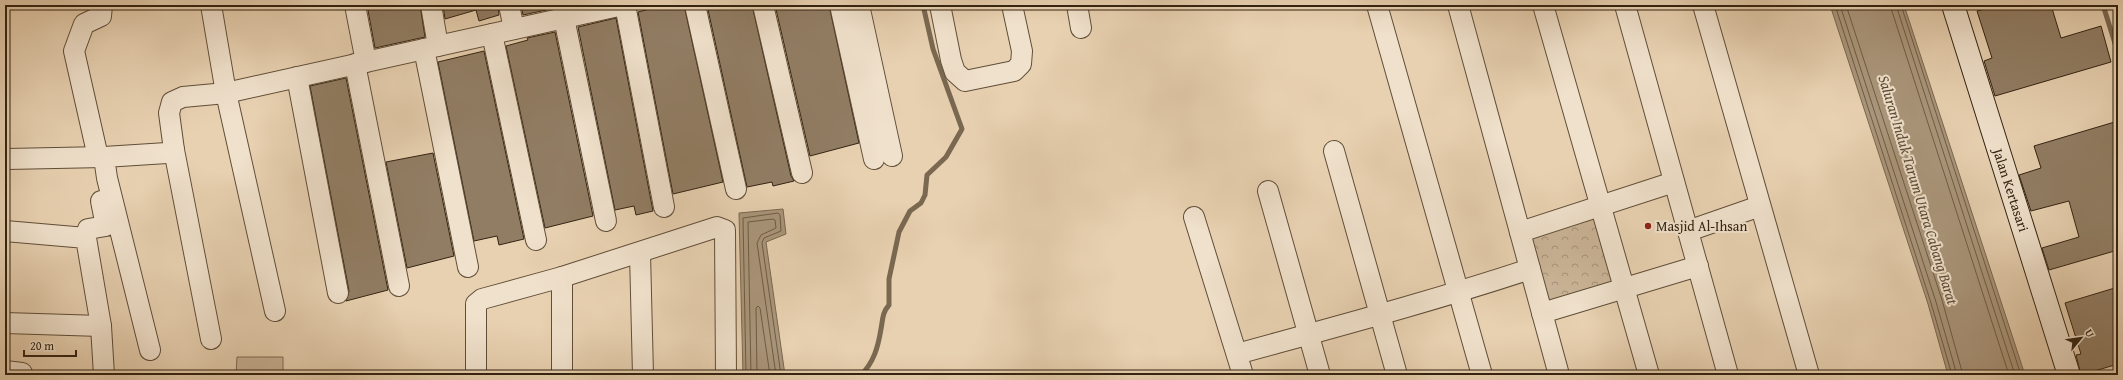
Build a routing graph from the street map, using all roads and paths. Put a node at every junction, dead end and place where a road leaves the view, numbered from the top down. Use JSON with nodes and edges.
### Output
{"nodes":[{"id":1,"x":102,"y":5,"type":"edge"},
{"id":2,"x":211,"y":5,"type":"edge"},
{"id":3,"x":355,"y":5,"type":"edge"},
{"id":4,"x":430,"y":5,"type":"edge"},
{"id":5,"x":510,"y":5,"type":"edge"},
{"id":6,"x":624,"y":5,"type":"edge"},
{"id":7,"x":695,"y":5,"type":"edge"},
{"id":8,"x":763,"y":5,"type":"edge"},
{"id":9,"x":840,"y":5,"type":"edge"},
{"id":10,"x":859,"y":5,"type":"edge"},
{"id":11,"x":940,"y":5,"type":"edge"},
{"id":12,"x":1012,"y":5,"type":"edge"},
{"id":13,"x":1077,"y":5,"type":"edge"},
{"id":14,"x":1378,"y":5,"type":"edge"},
{"id":15,"x":1458,"y":5,"type":"edge"},
{"id":16,"x":1543,"y":5,"type":"edge"},
{"id":17,"x":1625,"y":5,"type":"edge"},
{"id":18,"x":1703,"y":5,"type":"edge"},
{"id":19,"x":1953,"y":5,"type":"edge"},
{"id":20,"x":592,"y":8,"type":"edge"},
{"id":21,"x":564,"y":18,"type":"junction"},
{"id":22,"x":1081,"y":28,"type":"dead end"},
{"id":23,"x":514,"y":29,"type":"junction"},
{"id":24,"x":492,"y":34,"type":"junction"},
{"id":25,"x":431,"y":48,"type":"junction"},
{"id":26,"x":360,"y":63,"type":"junction"},
{"id":27,"x":297,"y":77,"type":"junction"},
{"id":28,"x":226,"y":93,"type":"junction"},
{"id":29,"x":174,"y":150,"type":"junction"},
{"id":30,"x":1334,"y":151,"type":"dead end"},
{"id":31,"x":98,"y":157,"type":"junction"},
{"id":32,"x":6,"y":163,"type":"edge"},
{"id":33,"x":802,"y":173,"type":"dead end"},
{"id":34,"x":1674,"y":182,"type":"junction"},
{"id":35,"x":736,"y":189,"type":"dead end"},
{"id":36,"x":1268,"y":191,"type":"dead end"},
{"id":37,"x":1760,"y":206,"type":"junction"},
{"id":38,"x":664,"y":207,"type":"dead end"},
{"id":39,"x":1601,"y":207,"type":"junction"},
{"id":40,"x":1194,"y":217,"type":"dead end"},
{"id":41,"x":606,"y":221,"type":"dead end"},
{"id":42,"x":5,"y":231,"type":"edge"},
{"id":43,"x":1688,"y":231,"type":"junction"},
{"id":44,"x":1520,"y":232,"type":"junction"},
{"id":45,"x":86,"y":238,"type":"junction"},
{"id":46,"x":536,"y":240,"type":"dead end"},
{"id":47,"x":640,"y":253,"type":"junction"},
{"id":48,"x":1698,"y":266,"type":"junction"},
{"id":49,"x":468,"y":268,"type":"dead end"},
{"id":50,"x":1530,"y":269,"type":"junction"},
{"id":51,"x":562,"y":277,"type":"junction"},
{"id":52,"x":399,"y":286,"type":"dead end"},
{"id":53,"x":1624,"y":288,"type":"junction"},
{"id":54,"x":1459,"y":292,"type":"junction"},
{"id":55,"x":338,"y":293,"type":"dead end"},
{"id":56,"x":275,"y":311,"type":"dead end"},
{"id":57,"x":1542,"y":313,"type":"junction"},
{"id":58,"x":1381,"y":315,"type":"junction"},
{"id":59,"x":5,"y":323,"type":"edge"},
{"id":60,"x":101,"y":326,"type":"junction"},
{"id":61,"x":1308,"y":335,"type":"junction"},
{"id":62,"x":211,"y":339,"type":"dead end"},
{"id":63,"x":150,"y":350,"type":"dead end"},
{"id":64,"x":1237,"y":354,"type":"junction"},
{"id":65,"x":5,"y":372,"type":"edge"},
{"id":66,"x":22,"y":375,"type":"edge"},
{"id":67,"x":104,"y":375,"type":"edge"},
{"id":68,"x":476,"y":375,"type":"edge"},
{"id":69,"x":562,"y":375,"type":"edge"},
{"id":70,"x":643,"y":375,"type":"edge"},
{"id":71,"x":726,"y":375,"type":"edge"},
{"id":72,"x":1243,"y":375,"type":"edge"},
{"id":73,"x":1320,"y":375,"type":"edge"},
{"id":74,"x":1397,"y":375,"type":"edge"},
{"id":75,"x":1482,"y":375,"type":"edge"},
{"id":76,"x":1559,"y":375,"type":"edge"},
{"id":77,"x":1649,"y":375,"type":"edge"},
{"id":78,"x":1728,"y":375,"type":"edge"},
{"id":79,"x":1809,"y":375,"type":"edge"},
{"id":80,"x":2069,"y":375,"type":"edge"}],
"edges":[{"from":1,"to":31,"type":"street"},
{"from":2,"to":28,"type":"street"},
{"from":3,"to":26,"type":"street"},
{"from":4,"to":25,"type":"street"},
{"from":5,"to":23,"type":"street"},
{"from":6,"to":20,"type":"street"},
{"from":6,"to":38,"type":"street"},
{"from":7,"to":35,"type":"street"},
{"from":8,"to":33,"type":"street"},
{"from":9,"to":10,"type":"street"},
{"from":11,"to":12,"type":"street"},
{"from":13,"to":22,"type":"street"},
{"from":14,"to":54,"type":"street"},
{"from":15,"to":44,"type":"street"},
{"from":16,"to":39,"type":"street"},
{"from":17,"to":34,"type":"street"},
{"from":18,"to":37,"type":"street"},
{"from":19,"to":80,"type":"street","name":"Jalan Kertasari"},
{"from":20,"to":21,"type":"street"},
{"from":21,"to":23,"type":"street"},
{"from":21,"to":41,"type":"street"},
{"from":23,"to":24,"type":"street"},
{"from":24,"to":25,"type":"street"},
{"from":24,"to":46,"type":"street"},
{"from":25,"to":26,"type":"street"},
{"from":25,"to":49,"type":"street"},
{"from":26,"to":27,"type":"street"},
{"from":26,"to":52,"type":"street"},
{"from":27,"to":28,"type":"street"},
{"from":27,"to":55,"type":"street"},
{"from":28,"to":29,"type":"street"},
{"from":28,"to":56,"type":"street"},
{"from":29,"to":31,"type":"street"},
{"from":29,"to":62,"type":"street"},
{"from":30,"to":58,"type":"street"},
{"from":31,"to":32,"type":"street"},
{"from":31,"to":45,"type":"street"},
{"from":31,"to":63,"type":"street"},
{"from":34,"to":39,"type":"street"},
{"from":34,"to":43,"type":"street"},
{"from":36,"to":61,"type":"street"},
{"from":37,"to":43,"type":"street"},
{"from":37,"to":79,"type":"street"},
{"from":39,"to":44,"type":"street"},
{"from":39,"to":53,"type":"street"},
{"from":40,"to":64,"type":"street"},
{"from":42,"to":45,"type":"street"},
{"from":43,"to":48,"type":"street"},
{"from":44,"to":50,"type":"street"},
{"from":45,"to":60,"type":"street"},
{"from":47,"to":51,"type":"street"},
{"from":47,"to":70,"type":"street"},
{"from":47,"to":71,"type":"street"},
{"from":48,"to":53,"type":"street"},
{"from":48,"to":78,"type":"street"},
{"from":50,"to":54,"type":"street"},
{"from":50,"to":57,"type":"street"},
{"from":51,"to":68,"type":"street"},
{"from":51,"to":69,"type":"street"},
{"from":53,"to":57,"type":"street"},
{"from":53,"to":77,"type":"street"},
{"from":54,"to":58,"type":"street"},
{"from":54,"to":75,"type":"street"},
{"from":57,"to":76,"type":"street"},
{"from":58,"to":61,"type":"street"},
{"from":58,"to":74,"type":"street"},
{"from":59,"to":60,"type":"street"},
{"from":60,"to":67,"type":"street"},
{"from":61,"to":64,"type":"street"},
{"from":61,"to":73,"type":"street"},
{"from":64,"to":72,"type":"street"},
{"from":65,"to":66,"type":"street"}]}
